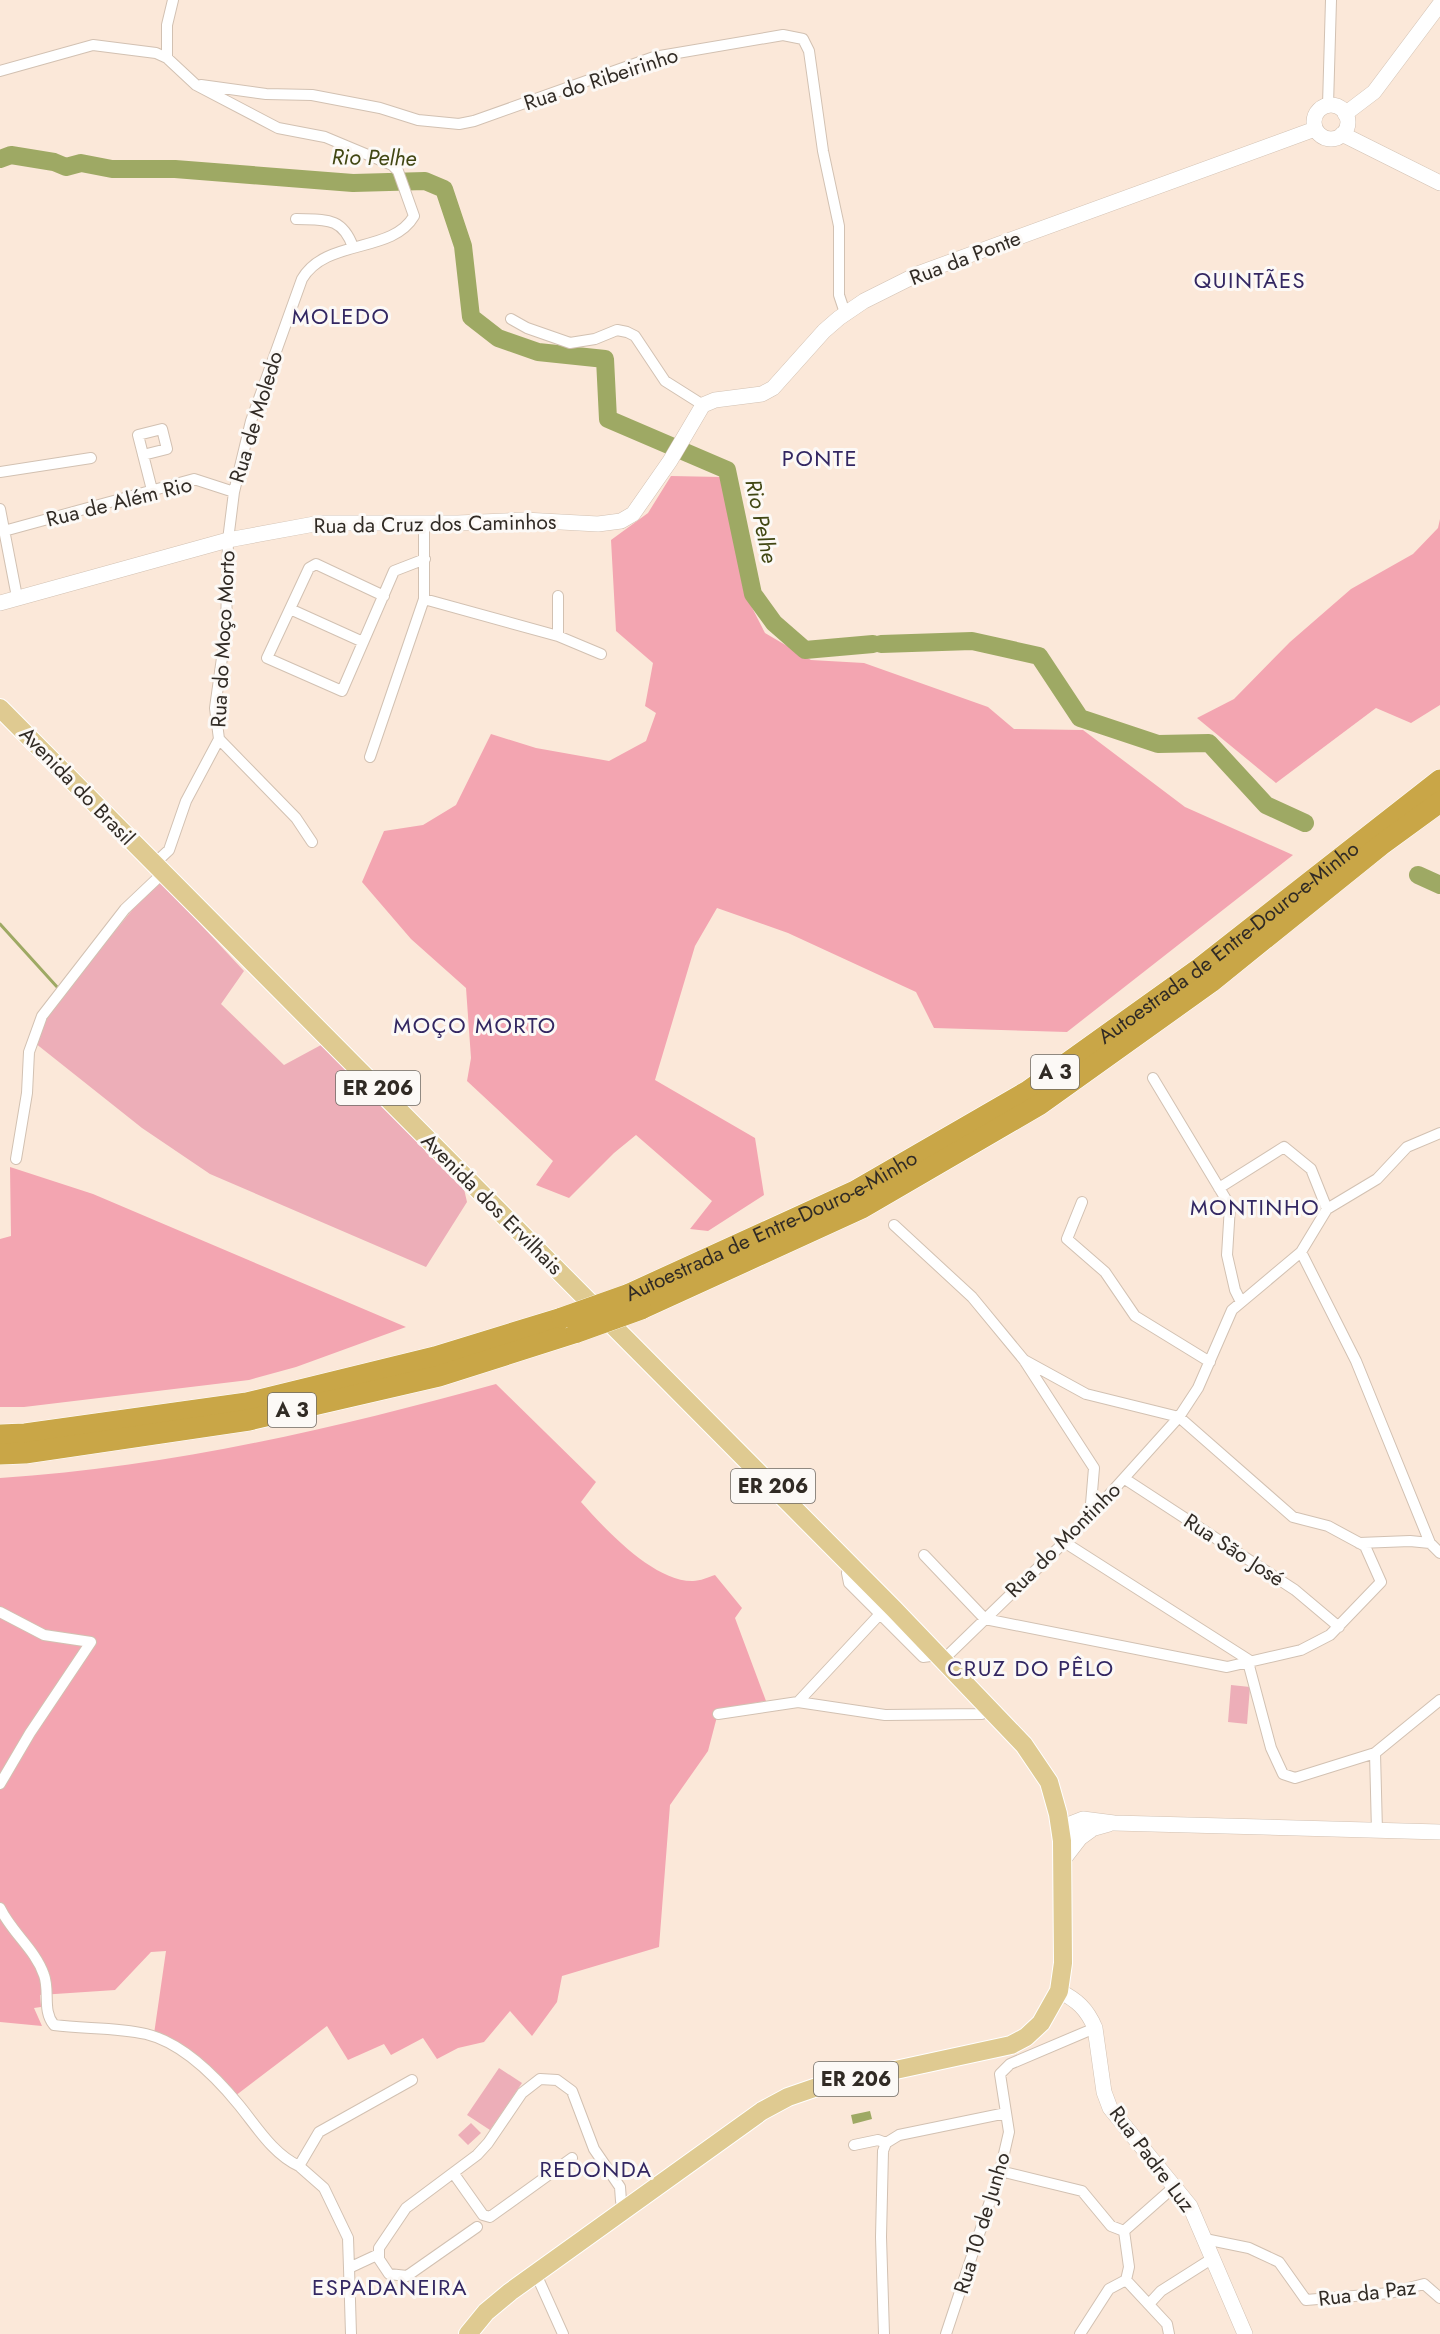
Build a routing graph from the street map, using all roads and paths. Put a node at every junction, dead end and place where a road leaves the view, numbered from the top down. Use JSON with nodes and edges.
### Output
{"nodes":[{"id":1,"x":173,"y":0,"type":"edge"},
{"id":2,"x":1331,"y":0,"type":"edge"},
{"id":3,"x":1440,"y":4,"type":"edge"},
{"id":4,"x":167,"y":58,"type":"junction"},
{"id":5,"x":0,"y":70,"type":"edge"},
{"id":6,"x":196,"y":85,"type":"junction"},
{"id":7,"x":1328,"y":105,"type":"junction"},
{"id":8,"x":1345,"y":114,"type":"junction"},
{"id":9,"x":1316,"y":129,"type":"junction"},
{"id":10,"x":1342,"y":134,"type":"junction"},
{"id":11,"x":1440,"y":183,"type":"edge"},
{"id":12,"x":296,"y":219,"type":"dead end"},
{"id":13,"x":353,"y":247,"type":"junction"},
{"id":14,"x":846,"y":313,"type":"junction"},
{"id":15,"x":511,"y":320,"type":"dead end"},
{"id":16,"x":702,"y":405,"type":"junction"},
{"id":17,"x":143,"y":455,"type":"dead end"},
{"id":18,"x":91,"y":458,"type":"dead end"},
{"id":19,"x":0,"y":472,"type":"edge"},
{"id":20,"x":152,"y":490,"type":"junction"},
{"id":21,"x":234,"y":492,"type":"junction"},
{"id":22,"x":0,"y":510,"type":"edge"},
{"id":23,"x":424,"y":524,"type":"junction"},
{"id":24,"x":4,"y":531,"type":"junction"},
{"id":25,"x":228,"y":540,"type":"junction"},
{"id":26,"x":424,"y":559,"type":"junction"},
{"id":27,"x":384,"y":596,"type":"junction"},
{"id":28,"x":558,"y":596,"type":"dead end"},
{"id":29,"x":18,"y":597,"type":"junction"},
{"id":30,"x":424,"y":599,"type":"junction"},
{"id":31,"x":0,"y":603,"type":"edge"},
{"id":32,"x":290,"y":609,"type":"junction"},
{"id":33,"x":558,"y":636,"type":"junction"},
{"id":34,"x":363,"y":642,"type":"junction"},
{"id":35,"x":601,"y":654,"type":"dead end"},
{"id":36,"x":0,"y":708,"type":"edge"},
{"id":37,"x":219,"y":739,"type":"junction"},
{"id":38,"x":370,"y":757,"type":"dead end"},
{"id":39,"x":1440,"y":780,"type":"edge"},
{"id":40,"x":1440,"y":802,"type":"edge"},
{"id":41,"x":312,"y":842,"type":"dead end"},
{"id":42,"x":159,"y":869,"type":"junction"},
{"id":43,"x":1153,"y":1078,"type":"dead end"},
{"id":44,"x":1440,"y":1133,"type":"edge"},
{"id":45,"x":16,"y":1159,"type":"dead end"},
{"id":46,"x":1219,"y":1188,"type":"junction"},
{"id":47,"x":1082,"y":1203,"type":"dead end"},
{"id":48,"x":1327,"y":1209,"type":"junction"},
{"id":49,"x":894,"y":1225,"type":"dead end"},
{"id":50,"x":1301,"y":1252,"type":"junction"},
{"id":51,"x":634,"y":1302,"type":"junction"},
{"id":52,"x":1241,"y":1302,"type":"junction"},
{"id":53,"x":570,"y":1325,"type":"junction"},
{"id":54,"x":1024,"y":1360,"type":"junction"},
{"id":55,"x":1210,"y":1362,"type":"junction"},
{"id":56,"x":1179,"y":1417,"type":"junction"},
{"id":57,"x":0,"y":1435,"type":"edge"},
{"id":58,"x":0,"y":1454,"type":"edge"},
{"id":59,"x":1125,"y":1479,"type":"junction"},
{"id":60,"x":1090,"y":1516,"type":"junction"},
{"id":61,"x":1064,"y":1542,"type":"junction"},
{"id":62,"x":1359,"y":1543,"type":"junction"},
{"id":63,"x":1430,"y":1543,"type":"junction"},
{"id":64,"x":1440,"y":1553,"type":"edge"},
{"id":65,"x":924,"y":1555,"type":"dead end"},
{"id":66,"x":850,"y":1563,"type":"junction"},
{"id":67,"x":0,"y":1612,"type":"edge"},
{"id":68,"x":880,"y":1614,"type":"junction"},
{"id":69,"x":985,"y":1619,"type":"junction"},
{"id":70,"x":1339,"y":1627,"type":"junction"},
{"id":71,"x":941,"y":1658,"type":"junction"},
{"id":72,"x":1250,"y":1662,"type":"junction"},
{"id":73,"x":1440,"y":1700,"type":"edge"},
{"id":74,"x":798,"y":1702,"type":"junction"},
{"id":75,"x":989,"y":1707,"type":"junction"},
{"id":76,"x":718,"y":1714,"type":"dead end"},
{"id":77,"x":1375,"y":1753,"type":"junction"},
{"id":78,"x":1049,"y":1782,"type":"junction"},
{"id":79,"x":0,"y":1784,"type":"edge"},
{"id":80,"x":1087,"y":1824,"type":"junction"},
{"id":81,"x":1060,"y":1828,"type":"junction"},
{"id":82,"x":1377,"y":1831,"type":"junction"},
{"id":83,"x":1440,"y":1832,"type":"edge"},
{"id":84,"x":1063,"y":1860,"type":"junction"},
{"id":85,"x":0,"y":1908,"type":"edge"},
{"id":86,"x":1059,"y":1991,"type":"junction"},
{"id":87,"x":1095,"y":2028,"type":"junction"},
{"id":88,"x":412,"y":2080,"type":"dead end"},
{"id":89,"x":1006,"y":2113,"type":"junction"},
{"id":90,"x":886,"y":2143,"type":"junction"},
{"id":91,"x":854,"y":2145,"type":"dead end"},
{"id":92,"x":572,"y":2158,"type":"dead end"},
{"id":93,"x":299,"y":2166,"type":"junction"},
{"id":94,"x":1000,"y":2171,"type":"junction"},
{"id":95,"x":454,"y":2174,"type":"junction"},
{"id":96,"x":1175,"y":2186,"type":"junction"},
{"id":97,"x":620,"y":2187,"type":"junction"},
{"id":98,"x":633,"y":2205,"type":"junction"},
{"id":99,"x":477,"y":2227,"type":"dead end"},
{"id":100,"x":1124,"y":2231,"type":"junction"},
{"id":101,"x":1205,"y":2239,"type":"junction"},
{"id":102,"x":379,"y":2254,"type":"junction"},
{"id":103,"x":1214,"y":2258,"type":"junction"},
{"id":104,"x":349,"y":2268,"type":"junction"},
{"id":105,"x":536,"y":2274,"type":"junction"},
{"id":106,"x":1126,"y":2280,"type":"junction"},
{"id":107,"x":1440,"y":2298,"type":"edge"},
{"id":108,"x":1149,"y":2304,"type":"junction"},
{"id":109,"x":351,"y":2334,"type":"edge"},
{"id":110,"x":468,"y":2334,"type":"edge"},
{"id":111,"x":563,"y":2334,"type":"edge"},
{"id":112,"x":884,"y":2334,"type":"edge"},
{"id":113,"x":946,"y":2334,"type":"edge"},
{"id":114,"x":1080,"y":2334,"type":"edge"},
{"id":115,"x":1169,"y":2334,"type":"edge"},
{"id":116,"x":1245,"y":2334,"type":"edge"}],
"edges":[{"from":1,"to":4,"type":"street"},
{"from":2,"to":7,"type":"street"},
{"from":3,"to":8,"type":"street"},
{"from":4,"to":5,"type":"street"},
{"from":4,"to":6,"type":"street"},
{"from":6,"to":13,"type":"street","name":"Rua de Moledo"},
{"from":6,"to":14,"type":"street","name":"Rua do Ribeirinho"},
{"from":7,"to":8,"type":"street"},
{"from":7,"to":9,"type":"street"},
{"from":8,"to":10,"type":"street"},
{"from":9,"to":10,"type":"street"},
{"from":9,"to":14,"type":"street","name":"Rua da Ponte"},
{"from":10,"to":11,"type":"street"},
{"from":12,"to":13,"type":"street"},
{"from":13,"to":21,"type":"street","name":"Rua de Moledo"},
{"from":14,"to":16,"type":"street","name":"Rua da Ponte"},
{"from":15,"to":16,"type":"street"},
{"from":16,"to":23,"type":"street","name":"Rua da Cruz dos Caminhos"},
{"from":17,"to":20,"type":"street"},
{"from":18,"to":19,"type":"street"},
{"from":20,"to":21,"type":"street","name":"Rua de Além Rio"},
{"from":20,"to":24,"type":"street","name":"Rua de Além Rio"},
{"from":21,"to":25,"type":"street","name":"Rua de Moledo"},
{"from":22,"to":24,"type":"street"},
{"from":23,"to":25,"type":"street","name":"Rua da Cruz dos Caminhos"},
{"from":23,"to":26,"type":"street"},
{"from":24,"to":29,"type":"street"},
{"from":25,"to":29,"type":"street","name":"Rua da Cruz dos Caminhos"},
{"from":25,"to":37,"type":"street","name":"Rua do Moço Morto"},
{"from":26,"to":27,"type":"street"},
{"from":26,"to":30,"type":"street"},
{"from":27,"to":32,"type":"street"},
{"from":27,"to":34,"type":"street"},
{"from":28,"to":33,"type":"street"},
{"from":29,"to":31,"type":"street","name":"Rua da Cruz dos Caminhos"},
{"from":30,"to":33,"type":"street"},
{"from":30,"to":38,"type":"street"},
{"from":32,"to":34,"type":"street"},
{"from":32,"to":34,"type":"street"},
{"from":33,"to":35,"type":"street"},
{"from":36,"to":42,"type":"main road","name":"Avenida do Brasil","number":"ER 206"},
{"from":37,"to":41,"type":"street"},
{"from":37,"to":42,"type":"street","name":"Rua do Moço Morto"},
{"from":39,"to":51,"type":"highway","name":"Autoestrada de Entre-Douro-e-Minho","number":"A 3"},
{"from":40,"to":51,"type":"highway","name":"Autoestrada de Entre-Douro-e-Minho","number":"A 3"},
{"from":42,"to":45,"type":"street","name":"Rua do Moço Morto"},
{"from":42,"to":66,"type":"main road","name":"Avenida dos Ervilhais","number":"ER 206"},
{"from":43,"to":46,"type":"street"},
{"from":44,"to":48,"type":"street"},
{"from":46,"to":48,"type":"street"},
{"from":46,"to":52,"type":"street"},
{"from":47,"to":55,"type":"street"},
{"from":48,"to":50,"type":"street","name":"Rua do Montinho"},
{"from":49,"to":54,"type":"street"},
{"from":50,"to":52,"type":"street","name":"Rua do Montinho"},
{"from":50,"to":63,"type":"street"},
{"from":51,"to":53,"type":"highway","name":"Autoestrada de Entre-Douro-e-Minho","number":"A 3","bridge":true},
{"from":52,"to":55,"type":"street","name":"Rua do Montinho"},
{"from":53,"to":57,"type":"highway","name":"Autoestrada de Entre-Douro-e-Minho","number":"A 3"},
{"from":53,"to":58,"type":"highway","name":"Autoestrada de Entre-Douro-e-Minho","number":"A 3"},
{"from":54,"to":56,"type":"street"},
{"from":54,"to":60,"type":"street"},
{"from":55,"to":56,"type":"street","name":"Rua do Montinho"},
{"from":56,"to":59,"type":"street","name":"Rua do Montinho"},
{"from":56,"to":62,"type":"street"},
{"from":59,"to":60,"type":"street","name":"Rua do Montinho"},
{"from":59,"to":70,"type":"street","name":"Rua São José"},
{"from":60,"to":61,"type":"street","name":"Rua do Montinho"},
{"from":61,"to":69,"type":"street","name":"Rua do Montinho"},
{"from":61,"to":72,"type":"street"},
{"from":62,"to":63,"type":"street"},
{"from":62,"to":70,"type":"street"},
{"from":63,"to":64,"type":"street"},
{"from":65,"to":69,"type":"street"},
{"from":66,"to":68,"type":"street"},
{"from":66,"to":71,"type":"main road","number":"ER 206"},
{"from":67,"to":79,"type":"street"},
{"from":68,"to":71,"type":"street"},
{"from":68,"to":74,"type":"street"},
{"from":69,"to":71,"type":"street","name":"Rua do Montinho"},
{"from":69,"to":72,"type":"street"},
{"from":70,"to":72,"type":"street"},
{"from":71,"to":75,"type":"main road","number":"ER 206"},
{"from":72,"to":77,"type":"street"},
{"from":73,"to":77,"type":"street"},
{"from":74,"to":75,"type":"street"},
{"from":74,"to":76,"type":"street"},
{"from":75,"to":78,"type":"main road","number":"ER 206"},
{"from":77,"to":82,"type":"street"},
{"from":78,"to":80,"type":"street"},
{"from":78,"to":81,"type":"main road","number":"ER 206"},
{"from":80,"to":81,"type":"street"},
{"from":80,"to":82,"type":"street"},
{"from":80,"to":84,"type":"street"},
{"from":81,"to":84,"type":"main road","number":"ER 206"},
{"from":82,"to":83,"type":"street"},
{"from":84,"to":86,"type":"main road","number":"ER 206"},
{"from":85,"to":93,"type":"street"},
{"from":86,"to":87,"type":"street","name":"Rua Padre Luz"},
{"from":86,"to":98,"type":"main road","number":"ER 206"},
{"from":87,"to":89,"type":"street","name":"Rua 10 de Junho"},
{"from":87,"to":96,"type":"street","name":"Rua Padre Luz"},
{"from":88,"to":93,"type":"street"},
{"from":89,"to":90,"type":"street"},
{"from":89,"to":94,"type":"street","name":"Rua 10 de Junho"},
{"from":90,"to":91,"type":"street"},
{"from":90,"to":112,"type":"street"},
{"from":92,"to":95,"type":"street"},
{"from":93,"to":104,"type":"street"},
{"from":94,"to":100,"type":"street"},
{"from":94,"to":113,"type":"street","name":"Rua 10 de Junho"},
{"from":95,"to":97,"type":"street"},
{"from":95,"to":102,"type":"street"},
{"from":96,"to":100,"type":"street"},
{"from":96,"to":101,"type":"street","name":"Rua Padre Luz"},
{"from":97,"to":98,"type":"street"},
{"from":97,"to":98,"type":"street"},
{"from":98,"to":105,"type":"main road","number":"ER 206"},
{"from":99,"to":102,"type":"street"},
{"from":100,"to":106,"type":"street"},
{"from":101,"to":103,"type":"street","name":"Rua Padre Luz"},
{"from":101,"to":107,"type":"street","name":"Rua da Paz"},
{"from":102,"to":104,"type":"street"},
{"from":103,"to":108,"type":"street"},
{"from":103,"to":116,"type":"street","name":"Rua Padre Luz"},
{"from":104,"to":109,"type":"street"},
{"from":105,"to":110,"type":"main road","number":"ER 206"},
{"from":105,"to":111,"type":"street"},
{"from":106,"to":108,"type":"street"},
{"from":106,"to":114,"type":"street"},
{"from":108,"to":115,"type":"street"}]}
